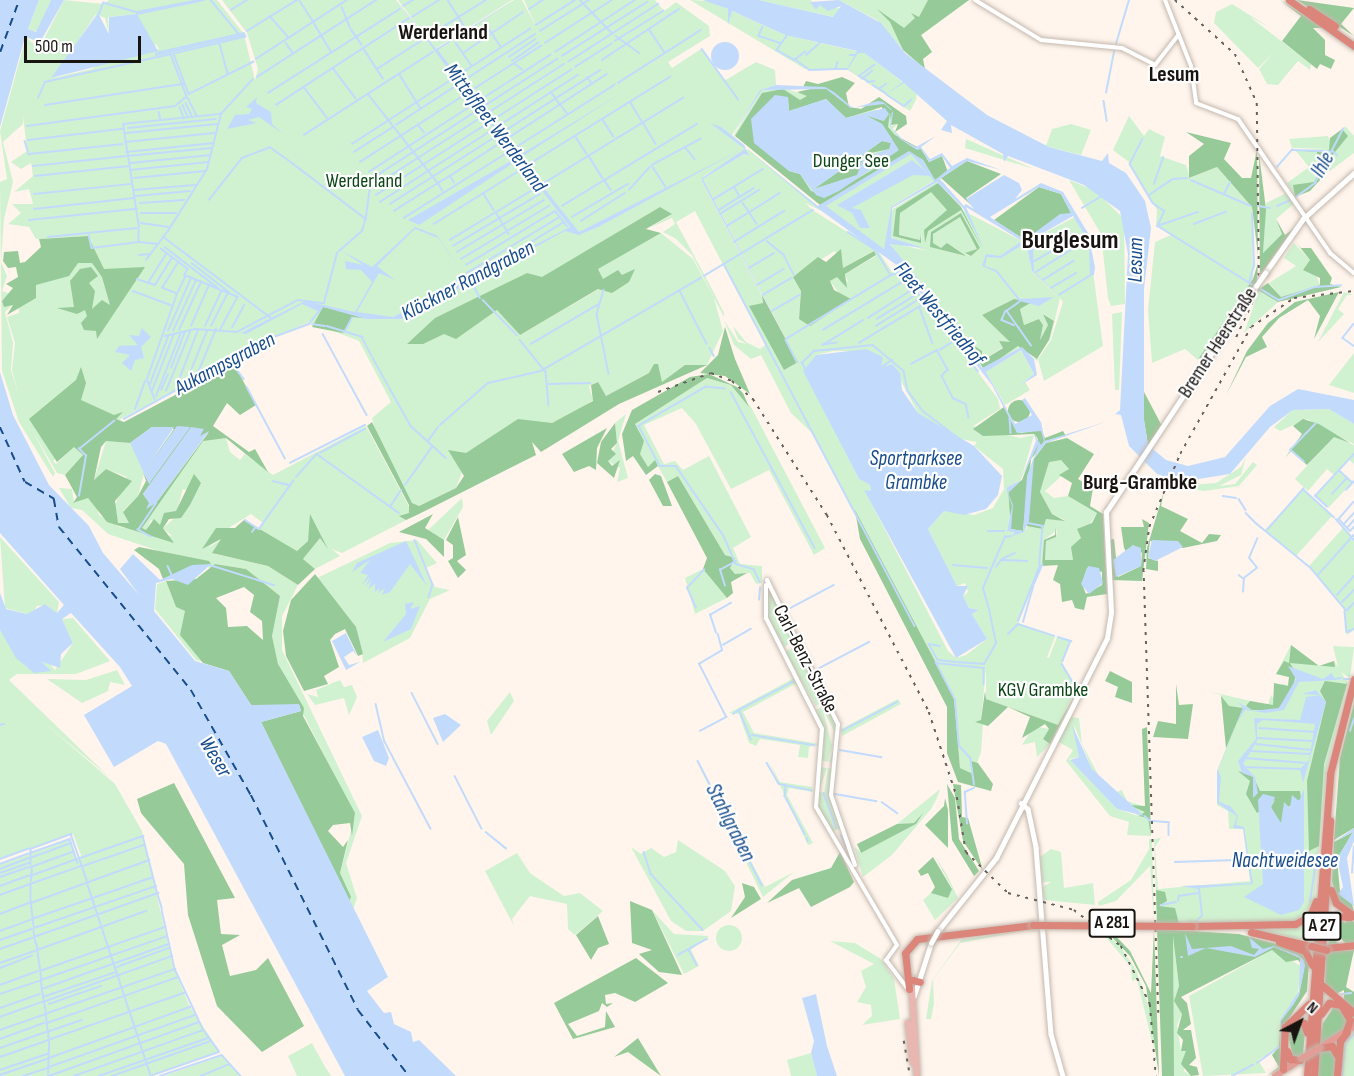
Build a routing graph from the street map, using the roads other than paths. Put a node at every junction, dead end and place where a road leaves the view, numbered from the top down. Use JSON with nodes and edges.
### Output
{"nodes":[{"id":1,"x":975,"y":0,"type":"edge"},
{"id":2,"x":1165,"y":0,"type":"edge"},
{"id":3,"x":1292,"y":1,"type":"edge"},
{"id":4,"x":1178,"y":36,"type":"junction"},
{"id":5,"x":1354,"y":44,"type":"edge"},
{"id":6,"x":1354,"y":173,"type":"edge"},
{"id":7,"x":1306,"y":218,"type":"junction"},
{"id":8,"x":1354,"y":273,"type":"edge"},
{"id":9,"x":1354,"y":679,"type":"edge"},
{"id":10,"x":1354,"y":689,"type":"edge"},
{"id":11,"x":1022,"y":803,"type":"junction"},
{"id":12,"x":1330,"y":821,"type":"junction"},
{"id":13,"x":1325,"y":834,"type":"junction"},
{"id":14,"x":858,"y":871,"type":"junction"},
{"id":15,"x":1329,"y":876,"type":"junction"},
{"id":16,"x":1316,"y":902,"type":"junction"},
{"id":17,"x":1354,"y":918,"type":"edge"},
{"id":18,"x":1034,"y":926,"type":"junction"},
{"id":19,"x":1192,"y":928,"type":"junction"},
{"id":20,"x":1238,"y":929,"type":"junction"},
{"id":21,"x":1229,"y":931,"type":"junction"},
{"id":22,"x":1325,"y":933,"type":"junction"},
{"id":23,"x":1311,"y":945,"type":"junction"},
{"id":24,"x":1354,"y":947,"type":"edge"},
{"id":25,"x":1312,"y":965,"type":"junction"},
{"id":26,"x":912,"y":980,"type":"junction"},
{"id":27,"x":1322,"y":981,"type":"junction"},
{"id":28,"x":920,"y":983,"type":"junction"},
{"id":29,"x":911,"y":991,"type":"junction"},
{"id":30,"x":1309,"y":1004,"type":"junction"},
{"id":31,"x":1354,"y":1013,"type":"edge"},
{"id":32,"x":1318,"y":1025,"type":"junction"},
{"id":33,"x":1350,"y":1029,"type":"edge"},
{"id":34,"x":1307,"y":1033,"type":"junction"},
{"id":35,"x":913,"y":1046,"type":"junction"},
{"id":36,"x":1319,"y":1048,"type":"junction"},
{"id":37,"x":1298,"y":1061,"type":"junction"},
{"id":38,"x":1279,"y":1074,"type":"edge"},
{"id":39,"x":916,"y":1076,"type":"edge"},
{"id":40,"x":1063,"y":1076,"type":"edge"},
{"id":41,"x":1311,"y":1076,"type":"edge"},
{"id":42,"x":1337,"y":1076,"type":"edge"}],
"edges":[{"from":1,"to":4,"type":"street"},
{"from":2,"to":4,"type":"street"},
{"from":3,"to":5,"type":"highway"},
{"from":3,"to":5,"type":"highway"},
{"from":4,"to":7,"type":"street"},
{"from":6,"to":7,"type":"main road","name":"Bremer Heerstraße"},
{"from":7,"to":8,"type":"street"},
{"from":7,"to":11,"type":"main road","name":"Bremer Heerstraße","bridge":true},
{"from":9,"to":13,"type":"highway","number":"A 27"},
{"from":10,"to":12,"type":"highway","number":"A 27"},
{"from":11,"to":28,"type":"main road","name":"Bremer Heerstraße","bridge":true},
{"from":11,"to":40,"type":"main road"},
{"from":12,"to":15,"type":"highway"},
{"from":12,"to":41,"type":"highway","number":"A 27"},
{"from":13,"to":16,"type":"highway"},
{"from":13,"to":41,"type":"highway","number":"A 27"},
{"from":14,"to":14,"type":"street","name":"Carl-Benz-Straße"},
{"from":14,"to":29,"type":"street","name":"Carl-Benz-Straße"},
{"from":15,"to":17,"type":"highway"},
{"from":15,"to":22,"type":"highway"},
{"from":16,"to":20,"type":"highway"},
{"from":16,"to":25,"type":"highway"},
{"from":17,"to":22,"type":"highway"},
{"from":18,"to":19,"type":"highway","number":"A 281","bridge":true},
{"from":18,"to":26,"type":"highway","number":"A 281"},
{"from":18,"to":29,"type":"highway","number":"A 281"},
{"from":19,"to":20,"type":"highway","number":"A 281"},
{"from":19,"to":21,"type":"highway","number":"A 281"},
{"from":20,"to":23,"type":"highway"},
{"from":21,"to":23,"type":"highway"},
{"from":21,"to":25,"type":"highway"},
{"from":22,"to":27,"type":"highway"},
{"from":23,"to":24,"type":"highway","bridge":true},
{"from":25,"to":30,"type":"highway"},
{"from":26,"to":28,"type":"highway"},
{"from":26,"to":29,"type":"highway","number":"A 281"},
{"from":27,"to":31,"type":"highway"},
{"from":27,"to":32,"type":"highway"},
{"from":28,"to":29,"type":"main road"},
{"from":29,"to":35,"type":"main road"},
{"from":29,"to":35,"type":"main road"},
{"from":30,"to":34,"type":"highway"},
{"from":30,"to":38,"type":"highway"},
{"from":32,"to":33,"type":"highway"},
{"from":32,"to":41,"type":"highway"},
{"from":33,"to":36,"type":"highway"},
{"from":33,"to":42,"type":"highway"},
{"from":34,"to":37,"type":"highway"},
{"from":34,"to":41,"type":"highway"},
{"from":35,"to":39,"type":"main road"},
{"from":36,"to":37,"type":"highway","bridge":true},
{"from":36,"to":42,"type":"highway"},
{"from":37,"to":38,"type":"highway"}]}
